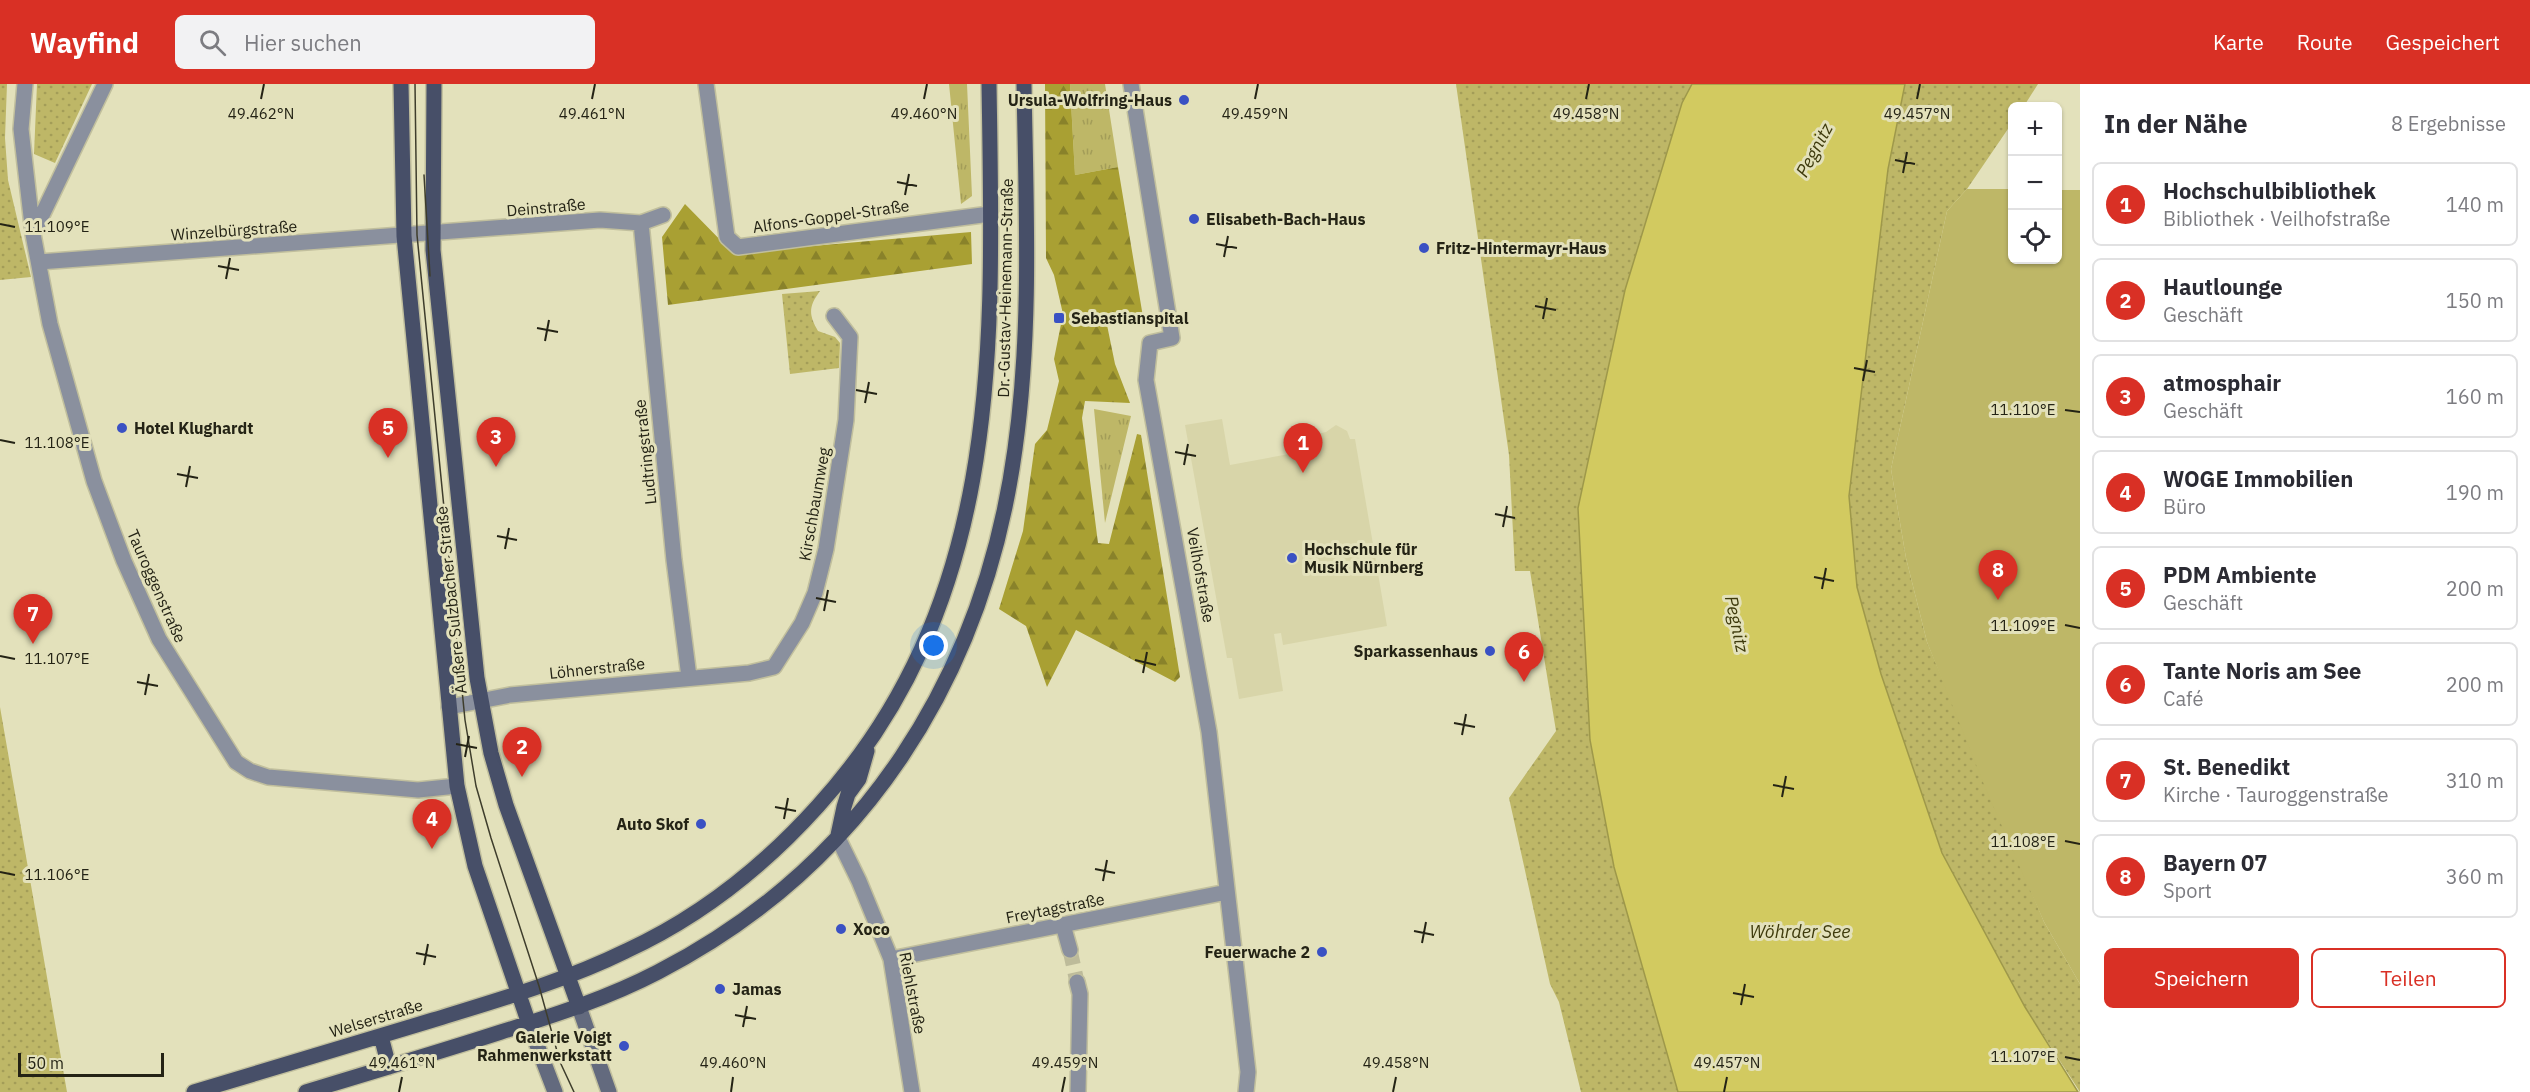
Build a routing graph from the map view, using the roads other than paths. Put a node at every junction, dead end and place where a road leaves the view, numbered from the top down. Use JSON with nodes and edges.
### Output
{"nodes":[{"id":1,"x":25,"y":84,"type":"edge"},
{"id":2,"x":105,"y":84,"type":"edge"},
{"id":3,"x":401,"y":84,"type":"edge"},
{"id":4,"x":434,"y":84,"type":"edge"},
{"id":5,"x":706,"y":84,"type":"edge"},
{"id":6,"x":989,"y":84,"type":"edge"},
{"id":7,"x":1024,"y":84,"type":"edge"},
{"id":8,"x":1131,"y":84,"type":"edge"},
{"id":9,"x":990,"y":214,"type":"junction"},
{"id":10,"x":663,"y":215,"type":"dead end"},
{"id":11,"x":641,"y":223,"type":"junction"},
{"id":12,"x":33,"y":234,"type":"junction"},
{"id":13,"x":432,"y":235,"type":"junction"},
{"id":14,"x":404,"y":236,"type":"junction"},
{"id":15,"x":39,"y":262,"type":"junction"},
{"id":16,"x":834,"y":316,"type":"dead end"},
{"id":17,"x":749,"y":673,"type":"joint"},
{"id":18,"x":689,"y":677,"type":"junction"},
{"id":19,"x":481,"y":702,"type":"junction"},
{"id":20,"x":449,"y":707,"type":"junction"},
{"id":21,"x":869,"y":742,"type":"junction"},
{"id":22,"x":457,"y":786,"type":"junction"},
{"id":23,"x":838,"y":838,"type":"junction"},
{"id":24,"x":1227,"y":892,"type":"junction"},
{"id":25,"x":1063,"y":925,"type":"junction"},
{"id":26,"x":1070,"y":950,"type":"tunnel mouth"},
{"id":27,"x":891,"y":959,"type":"junction"},
{"id":28,"x":567,"y":976,"type":"junction"},
{"id":29,"x":1077,"y":982,"type":"tunnel mouth"},
{"id":30,"x":518,"y":993,"type":"junction"},
{"id":31,"x":579,"y":1007,"type":"junction"},
{"id":32,"x":529,"y":1024,"type":"junction"},
{"id":33,"x":381,"y":1036,"type":"junction"},
{"id":34,"x":389,"y":1067,"type":"junction"},
{"id":35,"x":194,"y":1092,"type":"edge"},
{"id":36,"x":306,"y":1092,"type":"edge"},
{"id":37,"x":555,"y":1092,"type":"edge"},
{"id":38,"x":609,"y":1092,"type":"edge"},
{"id":39,"x":912,"y":1092,"type":"edge"},
{"id":40,"x":1077,"y":1092,"type":"edge"},
{"id":41,"x":1246,"y":1092,"type":"edge"}],
"edges":[{"from":1,"to":12,"type":"street","name":"Tauroggenstraße"},
{"from":2,"to":12,"type":"street"},
{"from":3,"to":14,"type":"main road","name":"Äußere Sulzbacher Straße"},
{"from":4,"to":13,"type":"main road","name":"Äußere Sulzbacher Straße"},
{"from":5,"to":9,"type":"street","name":"Alfons-Goppel-Straße"},
{"from":6,"to":9,"type":"main road","name":"Dr.-Gustav-Heinemann-Straße"},
{"from":7,"to":23,"type":"main road","name":"Dr.-Gustav-Heinemann-Straße"},
{"from":8,"to":24,"type":"street","name":"Veilhofstraße"},
{"from":9,"to":21,"type":"main road","name":"Dr.-Gustav-Heinemann-Straße"},
{"from":10,"to":11,"type":"street","name":"Deinstraße"},
{"from":11,"to":13,"type":"street","name":"Deinstraße"},
{"from":11,"to":18,"type":"street","name":"Ludtringstraße"},
{"from":12,"to":15,"type":"street","name":"Tauroggenstraße"},
{"from":13,"to":14,"type":"street","name":"Winzelbürgstraße"},
{"from":13,"to":19,"type":"main road","name":"Äußere Sulzbacher Straße"},
{"from":14,"to":15,"type":"street","name":"Winzelbürgstraße"},
{"from":14,"to":20,"type":"main road","name":"Äußere Sulzbacher Straße"},
{"from":15,"to":22,"type":"street","name":"Tauroggenstraße"},
{"from":16,"to":17,"type":"street","name":"Kirschbaumweg"},
{"from":17,"to":18,"type":"street","name":"Löhnerstraße"},
{"from":18,"to":19,"type":"street","name":"Löhnerstraße"},
{"from":19,"to":20,"type":"street","name":"Löhnerstraße"},
{"from":19,"to":28,"type":"main road","name":"Äußere Sulzbacher Straße"},
{"from":20,"to":22,"type":"main road","name":"Äußere Sulzbacher Straße"},
{"from":21,"to":23,"type":"main road"},
{"from":21,"to":28,"type":"main road","name":"Dr.-Gustav-Heinemann-Straße"},
{"from":22,"to":30,"type":"main road","name":"Äußere Sulzbacher Straße"},
{"from":23,"to":27,"type":"street","name":"Riehlstraße"},
{"from":23,"to":31,"type":"main road","name":"Dr.-Gustav-Heinemann-Straße"},
{"from":24,"to":25,"type":"street","name":"Freytagstraße"},
{"from":24,"to":41,"type":"street","name":"Veilhofstraße"},
{"from":25,"to":26,"type":"street"},
{"from":25,"to":27,"type":"street","name":"Freytagstraße"},
{"from":27,"to":39,"type":"street","name":"Riehlstraße"},
{"from":28,"to":30,"type":"main road","name":"Welserstraße"},
{"from":28,"to":31,"type":"main road","name":"Äußere Sulzbacher Straße"},
{"from":29,"to":40,"type":"street"},
{"from":30,"to":32,"type":"main road","name":"Äußere Sulzbacher Straße"},
{"from":30,"to":33,"type":"main road","name":"Welserstraße"},
{"from":31,"to":32,"type":"main road","name":"Dr.-Gustav-Heinemann-Straße"},
{"from":31,"to":38,"type":"main road","name":"Äußere Sulzbacher Straße"},
{"from":32,"to":34,"type":"main road"},
{"from":32,"to":37,"type":"main road","name":"Äußere Sulzbacher Straße"},
{"from":33,"to":34,"type":"main road"},
{"from":33,"to":35,"type":"main road","name":"Welserstraße"},
{"from":34,"to":36,"type":"main road"}]}
